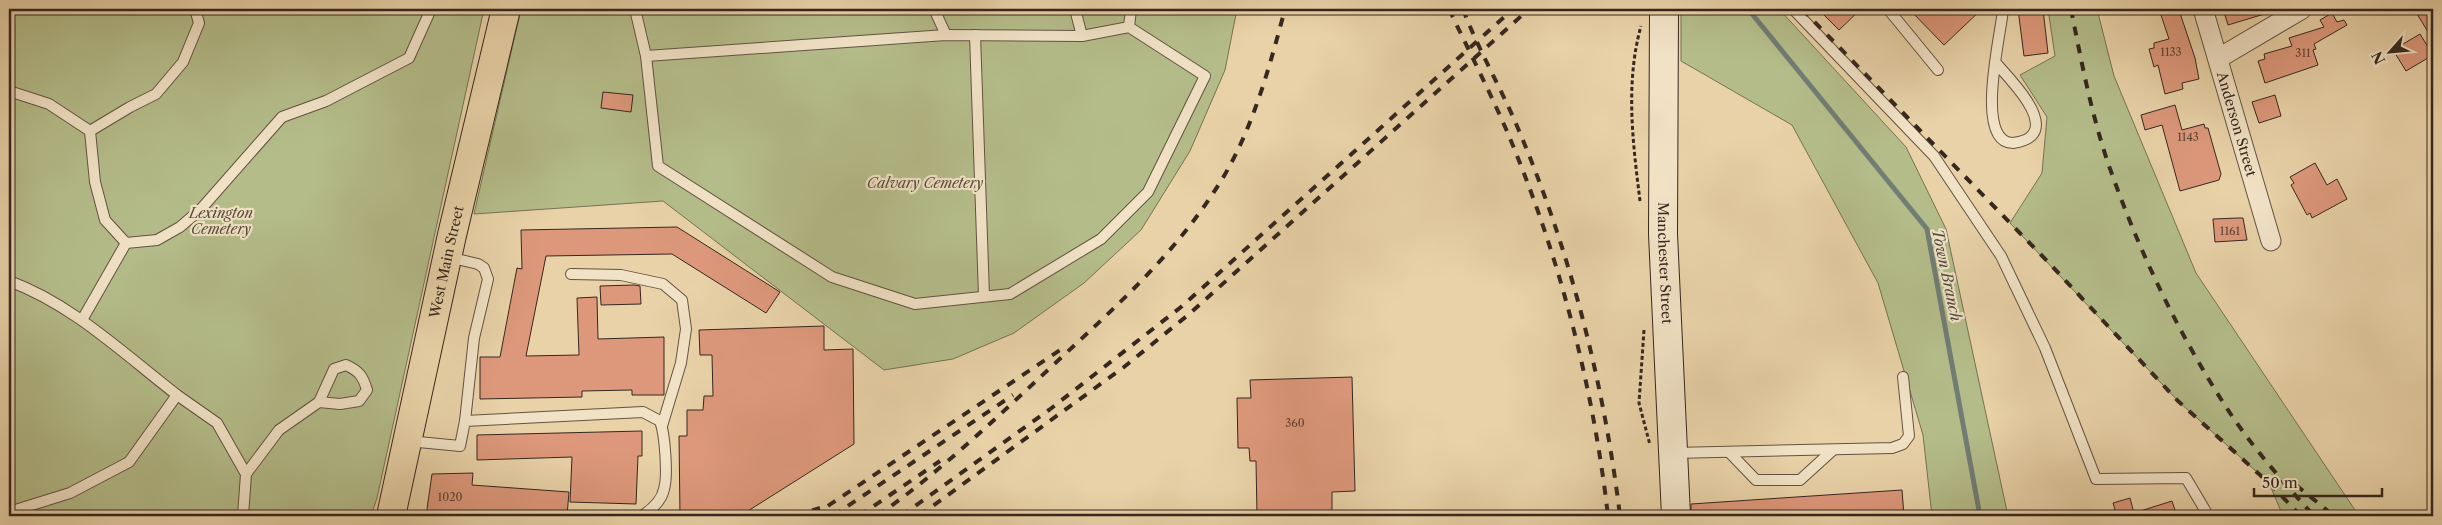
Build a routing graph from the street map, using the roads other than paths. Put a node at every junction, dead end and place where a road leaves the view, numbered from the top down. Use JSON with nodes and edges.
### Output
{"nodes":[{"id":1,"x":195,"y":9,"type":"edge"},
{"id":2,"x":431,"y":9,"type":"edge"},
{"id":3,"x":506,"y":9,"type":"edge"},
{"id":4,"x":635,"y":9,"type":"edge"},
{"id":5,"x":934,"y":9,"type":"edge"},
{"id":6,"x":1076,"y":9,"type":"edge"},
{"id":7,"x":1131,"y":9,"type":"edge"},
{"id":8,"x":1664,"y":9,"type":"edge"},
{"id":9,"x":1793,"y":9,"type":"edge"},
{"id":10,"x":1888,"y":9,"type":"edge"},
{"id":11,"x":2003,"y":9,"type":"edge"},
{"id":12,"x":2203,"y":9,"type":"edge"},
{"id":13,"x":2302,"y":9,"type":"edge"},
{"id":14,"x":1129,"y":27,"type":"junction"},
{"id":15,"x":946,"y":35,"type":"junction"},
{"id":16,"x":975,"y":36,"type":"junction"},
{"id":17,"x":1082,"y":36,"type":"junction"},
{"id":18,"x":646,"y":56,"type":"junction"},
{"id":19,"x":2218,"y":58,"type":"junction"},
{"id":20,"x":1995,"y":62,"type":"junction"},
{"id":21,"x":1938,"y":70,"type":"dead end"},
{"id":22,"x":9,"y":91,"type":"edge"},
{"id":23,"x":90,"y":131,"type":"junction"},
{"id":24,"x":2271,"y":241,"type":"dead end"},
{"id":25,"x":126,"y":243,"type":"junction"},
{"id":26,"x":447,"y":257,"type":"junction"},
{"id":27,"x":571,"y":274,"type":"dead end"},
{"id":28,"x":9,"y":281,"type":"edge"},
{"id":29,"x":984,"y":296,"type":"junction"},
{"id":30,"x":82,"y":320,"type":"junction"},
{"id":31,"x":1903,"y":377,"type":"dead end"},
{"id":32,"x":177,"y":395,"type":"junction"},
{"id":33,"x":319,"y":402,"type":"junction"},
{"id":34,"x":465,"y":421,"type":"junction"},
{"id":35,"x":662,"y":426,"type":"junction"},
{"id":36,"x":407,"y":441,"type":"junction"},
{"id":37,"x":1833,"y":450,"type":"junction"},
{"id":38,"x":1729,"y":452,"type":"junction"},
{"id":39,"x":1673,"y":453,"type":"junction"},
{"id":40,"x":246,"y":474,"type":"junction"},
{"id":41,"x":391,"y":509,"type":"edge"},
{"id":42,"x":2204,"y":510,"type":"dead end"},
{"id":43,"x":9,"y":512,"type":"edge"},
{"id":44,"x":243,"y":516,"type":"edge"},
{"id":45,"x":642,"y":516,"type":"edge"},
{"id":46,"x":1676,"y":516,"type":"edge"}],
"edges":[{"from":1,"to":23,"type":"lane"},
{"from":2,"to":25,"type":"lane"},
{"from":3,"to":26,"type":"main road","name":"West Main Street"},
{"from":4,"to":18,"type":"lane"},
{"from":5,"to":15,"type":"lane"},
{"from":6,"to":17,"type":"lane"},
{"from":7,"to":14,"type":"lane"},
{"from":8,"to":39,"type":"main road","name":"Manchester Street"},
{"from":9,"to":42,"type":"lane"},
{"from":10,"to":21,"type":"lane"},
{"from":11,"to":20,"type":"lane"},
{"from":12,"to":19,"type":"street","name":"Anderson Street"},
{"from":13,"to":19,"type":"street"},
{"from":14,"to":17,"type":"lane"},
{"from":14,"to":29,"type":"lane"},
{"from":15,"to":16,"type":"lane"},
{"from":15,"to":18,"type":"lane"},
{"from":16,"to":17,"type":"lane"},
{"from":16,"to":29,"type":"lane"},
{"from":18,"to":29,"type":"lane"},
{"from":19,"to":24,"type":"street","name":"Anderson Street"},
{"from":20,"to":20,"type":"lane"},
{"from":22,"to":23,"type":"lane"},
{"from":23,"to":25,"type":"lane"},
{"from":25,"to":30,"type":"lane"},
{"from":26,"to":34,"type":"lane"},
{"from":26,"to":36,"type":"main road","name":"West Main Street"},
{"from":27,"to":35,"type":"lane"},
{"from":28,"to":30,"type":"lane"},
{"from":30,"to":32,"type":"lane"},
{"from":31,"to":37,"type":"lane"},
{"from":32,"to":40,"type":"lane"},
{"from":32,"to":43,"type":"lane"},
{"from":33,"to":33,"type":"lane"},
{"from":33,"to":40,"type":"lane"},
{"from":34,"to":35,"type":"lane"},
{"from":34,"to":36,"type":"lane"},
{"from":35,"to":45,"type":"lane"},
{"from":36,"to":41,"type":"main road","name":"West Main Street"},
{"from":37,"to":38,"type":"lane"},
{"from":37,"to":38,"type":"lane"},
{"from":38,"to":39,"type":"lane"},
{"from":39,"to":46,"type":"main road","name":"Manchester Street"},
{"from":40,"to":44,"type":"lane"}]}
